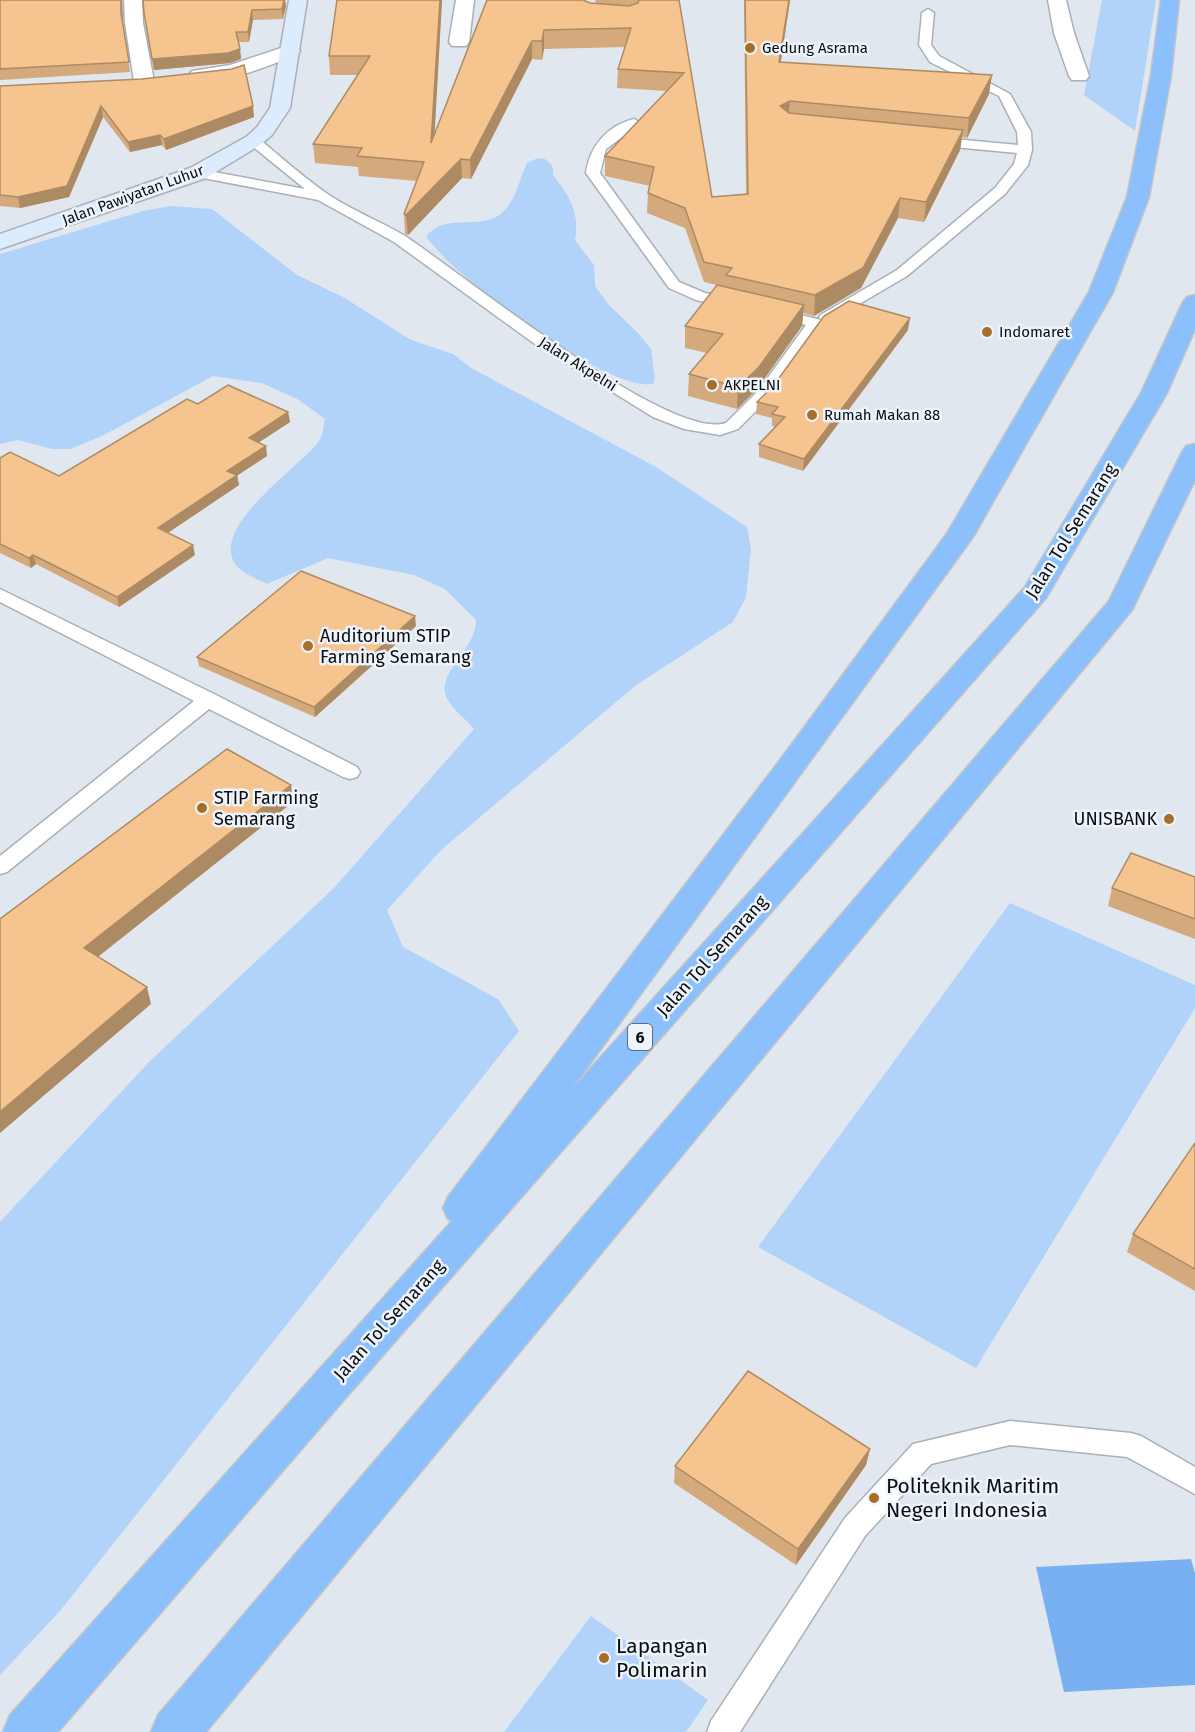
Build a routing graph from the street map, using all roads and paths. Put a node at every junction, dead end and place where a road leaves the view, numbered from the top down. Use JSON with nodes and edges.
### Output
{"nodes":[{"id":1,"x":133,"y":0,"type":"edge"},
{"id":2,"x":298,"y":0,"type":"edge"},
{"id":3,"x":465,"y":0,"type":"edge"},
{"id":4,"x":1057,"y":0,"type":"edge"},
{"id":5,"x":1170,"y":0,"type":"edge"},
{"id":6,"x":928,"y":13,"type":"dead end"},
{"id":7,"x":459,"y":42,"type":"dead end"},
{"id":8,"x":290,"y":51,"type":"junction"},
{"id":9,"x":232,"y":71,"type":"junction"},
{"id":10,"x":1079,"y":76,"type":"dead end"},
{"id":11,"x":164,"y":78,"type":"junction"},
{"id":12,"x":284,"y":80,"type":"junction"},
{"id":13,"x":122,"y":82,"type":"edge"},
{"id":14,"x":634,"y":123,"type":"edge"},
{"id":15,"x":919,"y":139,"type":"edge"},
{"id":16,"x":253,"y":141,"type":"junction"},
{"id":17,"x":1025,"y":150,"type":"junction"},
{"id":18,"x":198,"y":173,"type":"junction"},
{"id":19,"x":324,"y":198,"type":"junction"},
{"id":20,"x":0,"y":242,"type":"edge"},
{"id":21,"x":1195,"y":302,"type":"edge"},
{"id":22,"x":816,"y":323,"type":"junction"},
{"id":23,"x":1195,"y":452,"type":"edge"},
{"id":24,"x":0,"y":595,"type":"edge"},
{"id":25,"x":209,"y":699,"type":"junction"},
{"id":26,"x":350,"y":772,"type":"dead end"},
{"id":27,"x":0,"y":867,"type":"edge"},
{"id":28,"x":328,"y":1388,"type":"junction"},
{"id":29,"x":1195,"y":1481,"type":"edge"},
{"id":30,"x":27,"y":1732,"type":"edge"},
{"id":31,"x":175,"y":1732,"type":"edge"},
{"id":32,"x":722,"y":1732,"type":"edge"}],
"edges":[{"from":1,"to":11,"type":"street"},
{"from":2,"to":8,"type":"main road","name":"Jalan Pawiyatan Luhur"},
{"from":3,"to":7,"type":"street"},
{"from":4,"to":10,"type":"street"},
{"from":5,"to":28,"type":"highway"},
{"from":6,"to":17,"type":"lane"},
{"from":8,"to":9,"type":"street"},
{"from":8,"to":12,"type":"main road","name":"Jalan Pawiyatan Luhur"},
{"from":9,"to":11,"type":"street"},
{"from":9,"to":12,"type":"street"},
{"from":11,"to":13,"type":"street"},
{"from":12,"to":16,"type":"main road","name":"Jalan Pawiyatan Luhur"},
{"from":14,"to":22,"type":"lane"},
{"from":15,"to":17,"type":"lane"},
{"from":16,"to":18,"type":"main road","name":"Jalan Pawiyatan Luhur"},
{"from":16,"to":19,"type":"lane","name":"Jalan Akpelni"},
{"from":17,"to":22,"type":"lane","name":"Jalan Akpelni"},
{"from":18,"to":19,"type":"lane","name":"Jalan Akpelni"},
{"from":18,"to":20,"type":"main road","name":"Jalan Pawiyatan Luhur"},
{"from":19,"to":22,"type":"lane","name":"Jalan Akpelni"},
{"from":21,"to":28,"type":"highway","name":"Jalan Tol Semarang","number":"6"},
{"from":23,"to":31,"type":"highway"},
{"from":24,"to":25,"type":"lane"},
{"from":25,"to":26,"type":"lane"},
{"from":25,"to":27,"type":"lane"},
{"from":28,"to":30,"type":"highway","name":"Jalan Tol Semarang","number":"6"},
{"from":29,"to":32,"type":"lane"}]}
